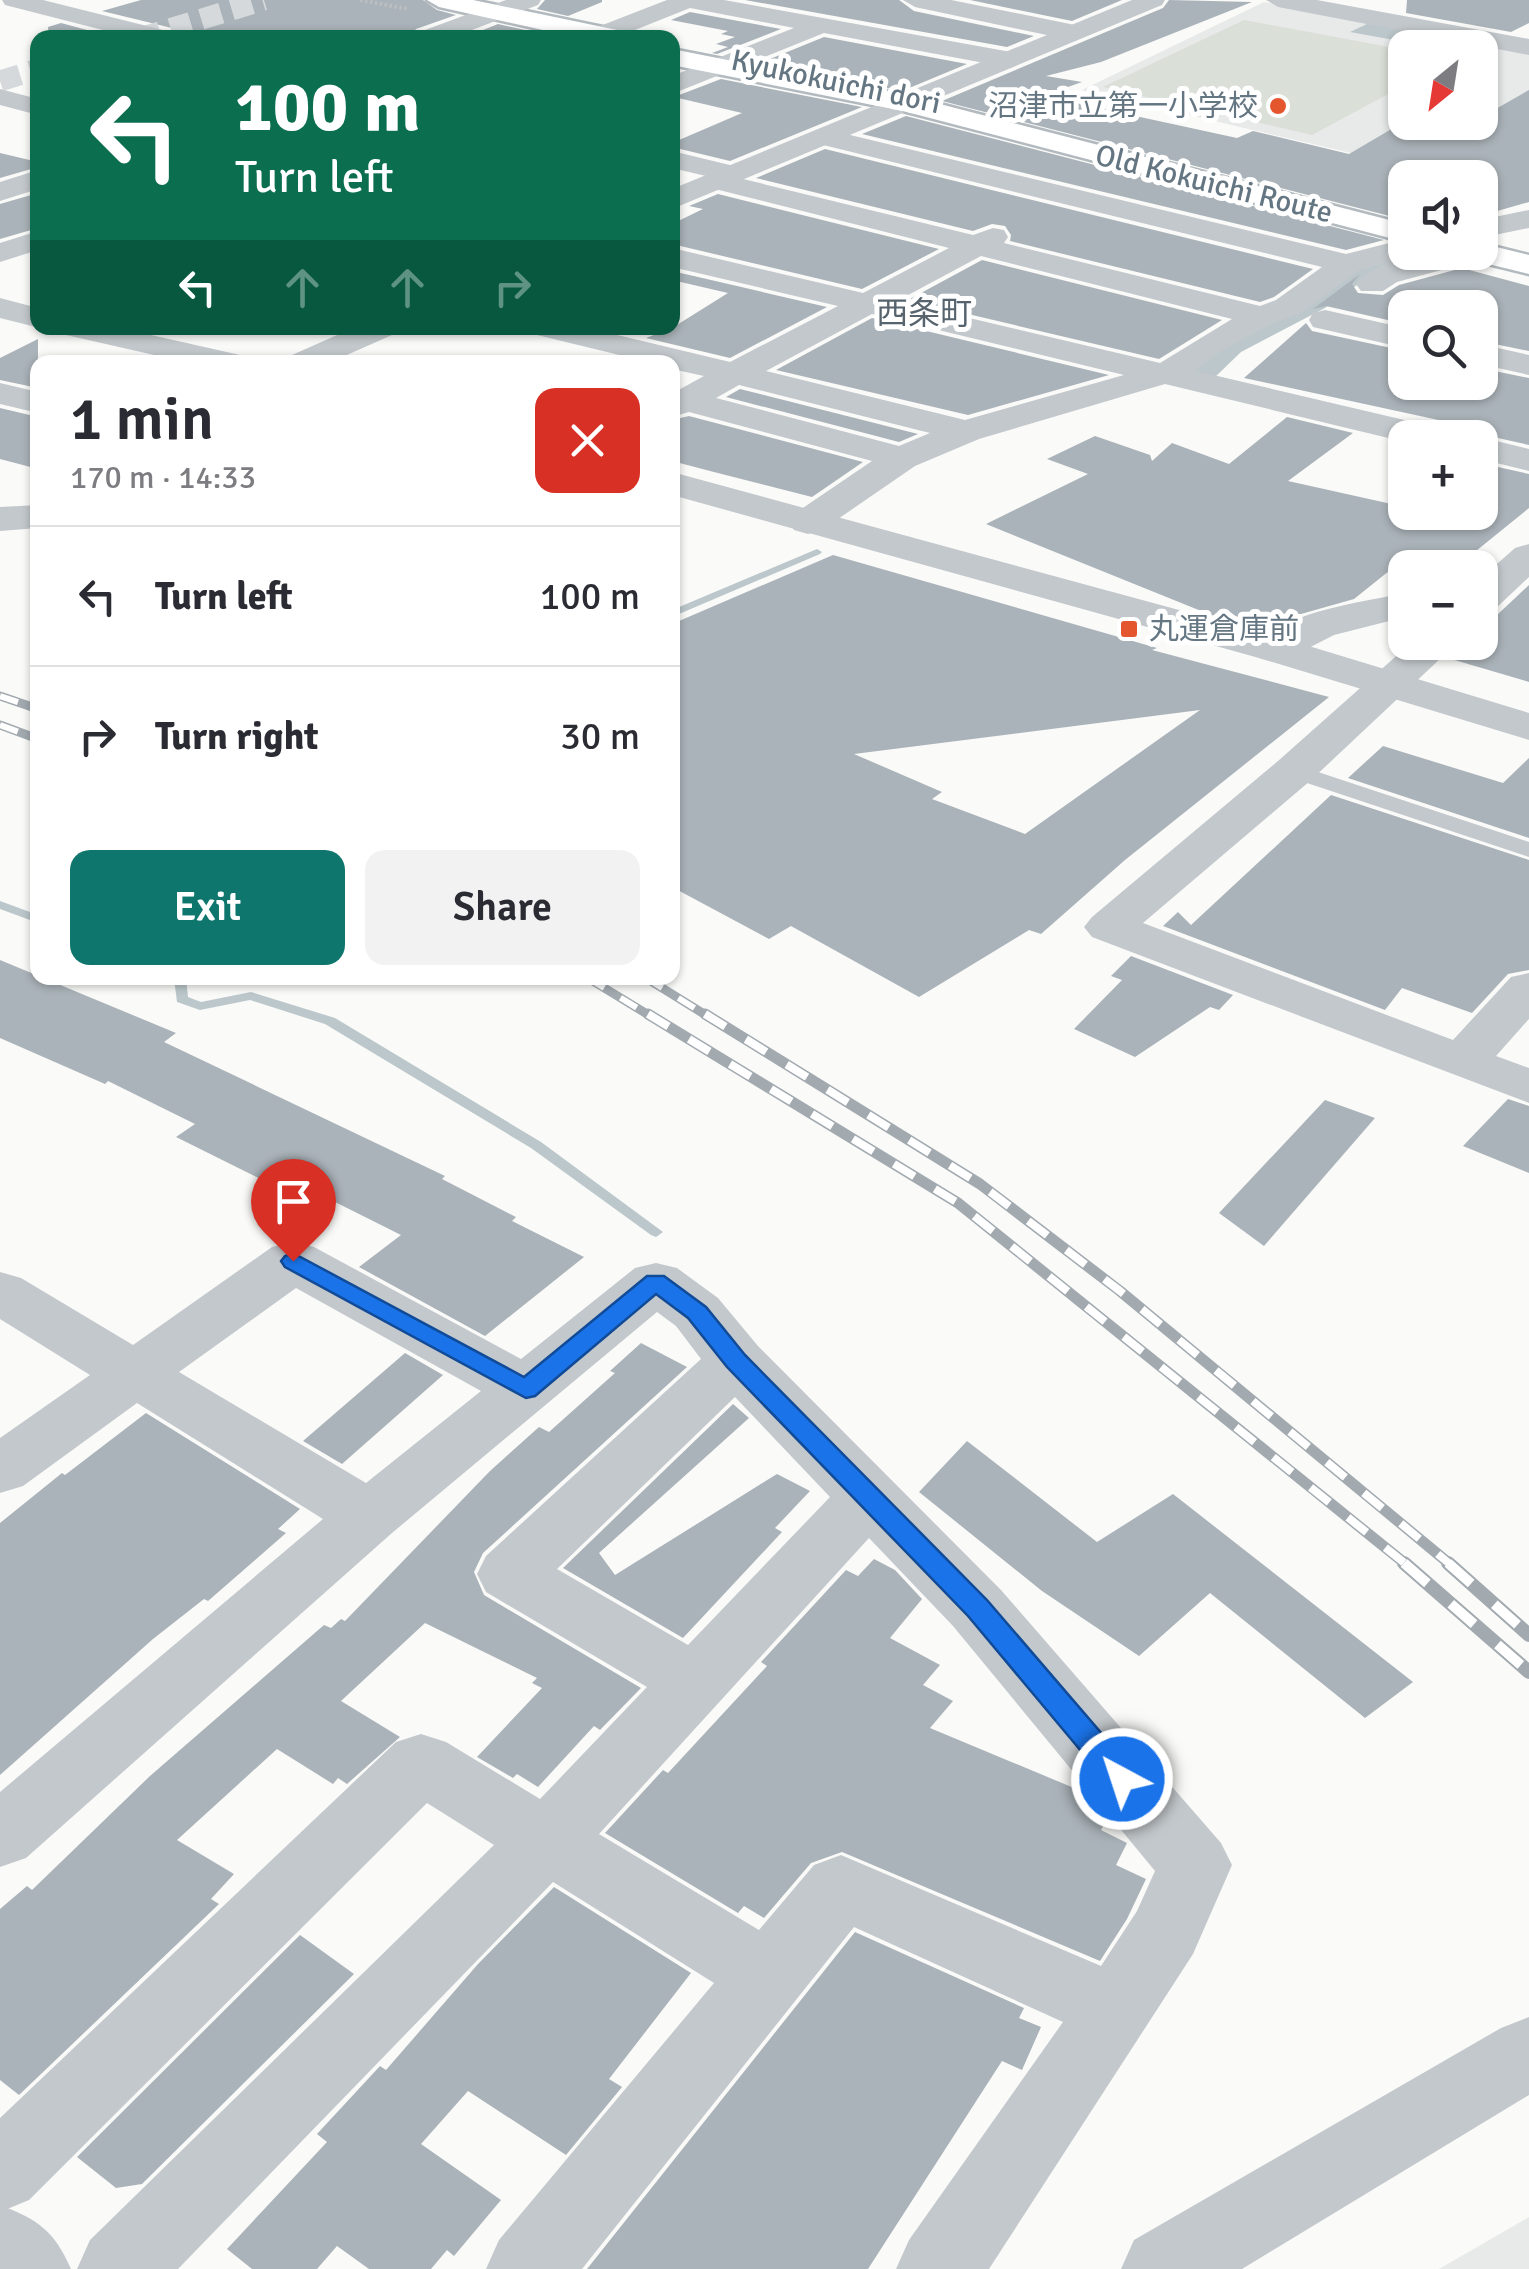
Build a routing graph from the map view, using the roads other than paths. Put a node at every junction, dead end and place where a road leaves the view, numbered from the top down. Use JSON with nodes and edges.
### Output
{"nodes":[{"id":1,"x":14,"y":0,"type":"edge"},
{"id":2,"x":440,"y":0,"type":"edge"},
{"id":3,"x":529,"y":0,"type":"edge"},
{"id":4,"x":687,"y":0,"type":"edge"},
{"id":5,"x":916,"y":0,"type":"edge"},
{"id":6,"x":1153,"y":0,"type":"edge"},
{"id":7,"x":1278,"y":0,"type":"edge"},
{"id":8,"x":414,"y":3,"type":"dead end"},
{"id":9,"x":871,"y":6,"type":"dead end"},
{"id":10,"x":1454,"y":6,"type":"dead end"},
{"id":11,"x":488,"y":15,"type":"junction"},
{"id":12,"x":1406,"y":24,"type":"junction"},
{"id":13,"x":819,"y":26,"type":"junction"},
{"id":14,"x":134,"y":30,"type":"edge"},
{"id":15,"x":448,"y":30,"type":"edge"},
{"id":16,"x":562,"y":30,"type":"edge"},
{"id":17,"x":613,"y":30,"type":"edge"},
{"id":18,"x":1075,"y":34,"type":"junction"},
{"id":19,"x":1529,"y":47,"type":"edge"},
{"id":20,"x":680,"y":50,"type":"edge"},
{"id":21,"x":680,"y":57,"type":"edge"},
{"id":22,"x":1010,"y":60,"type":"junction"},
{"id":23,"x":730,"y":64,"type":"junction"},
{"id":24,"x":680,"y":83,"type":"edge"},
{"id":25,"x":0,"y":97,"type":"edge"},
{"id":26,"x":912,"y":100,"type":"junction"},
{"id":27,"x":30,"y":105,"type":"edge"},
{"id":28,"x":825,"y":137,"type":"junction"},
{"id":29,"x":680,"y":163,"type":"edge"},
{"id":30,"x":1134,"y":163,"type":"junction"},
{"id":31,"x":724,"y":177,"type":"junction"},
{"id":32,"x":30,"y":182,"type":"edge"},
{"id":33,"x":0,"y":192,"type":"edge"},
{"id":34,"x":680,"y":196,"type":"edge"},
{"id":35,"x":1073,"y":196,"type":"junction"},
{"id":36,"x":0,"y":210,"type":"edge"},
{"id":37,"x":30,"y":216,"type":"edge"},
{"id":38,"x":1388,"y":217,"type":"edge"},
{"id":39,"x":1529,"y":219,"type":"edge"},
{"id":40,"x":1388,"y":229,"type":"edge"},
{"id":41,"x":30,"y":243,"type":"edge"},
{"id":42,"x":976,"y":246,"type":"junction"},
{"id":43,"x":1499,"y":247,"type":"edge"},
{"id":44,"x":0,"y":252,"type":"edge"},
{"id":45,"x":1388,"y":253,"type":"edge"},
{"id":46,"x":680,"y":259,"type":"edge"},
{"id":47,"x":1347,"y":264,"type":"junction"},
{"id":48,"x":1118,"y":282,"type":"junction"},
{"id":49,"x":1084,"y":300,"type":"dead end"},
{"id":50,"x":866,"y":304,"type":"junction"},
{"id":51,"x":0,"y":308,"type":"edge"},
{"id":52,"x":30,"y":316,"type":"edge"},
{"id":53,"x":1262,"y":316,"type":"junction"},
{"id":54,"x":1049,"y":320,"type":"dead end"},
{"id":55,"x":1324,"y":320,"type":"junction"},
{"id":56,"x":832,"y":322,"type":"junction"},
{"id":57,"x":1388,"y":334,"type":"edge"},
{"id":58,"x":109,"y":335,"type":"edge"},
{"id":59,"x":364,"y":335,"type":"edge"},
{"id":60,"x":579,"y":335,"type":"edge"},
{"id":61,"x":1015,"y":338,"type":"junction"},
{"id":62,"x":601,"y":340,"type":"junction"},
{"id":63,"x":197,"y":355,"type":"edge"},
{"id":64,"x":320,"y":355,"type":"edge"},
{"id":65,"x":570,"y":355,"type":"edge"},
{"id":66,"x":664,"y":355,"type":"edge"},
{"id":67,"x":1498,"y":358,"type":"edge"},
{"id":68,"x":680,"y":359,"type":"edge"},
{"id":69,"x":1529,"y":364,"type":"edge"},
{"id":70,"x":736,"y":372,"type":"junction"},
{"id":71,"x":1164,"y":374,"type":"junction"},
{"id":72,"x":1216,"y":386,"type":"junction"},
{"id":73,"x":1101,"y":391,"type":"junction"},
{"id":74,"x":0,"y":393,"type":"edge"},
{"id":75,"x":30,"y":400,"type":"edge"},
{"id":76,"x":680,"y":402,"type":"edge"},
{"id":77,"x":680,"y":403,"type":"edge"},
{"id":78,"x":1388,"y":427,"type":"edge"},
{"id":79,"x":966,"y":430,"type":"junction"},
{"id":80,"x":1498,"y":452,"type":"edge"},
{"id":81,"x":902,"y":458,"type":"junction"},
{"id":82,"x":1529,"y":460,"type":"edge"},
{"id":83,"x":680,"y":485,"type":"edge"},
{"id":84,"x":30,"y":517,"type":"edge"},
{"id":85,"x":0,"y":519,"type":"edge"},
{"id":86,"x":808,"y":522,"type":"junction"},
{"id":87,"x":1388,"y":610,"type":"edge"},
{"id":88,"x":1274,"y":649,"type":"junction"},
{"id":89,"x":1416,"y":660,"type":"edge"},
{"id":90,"x":1390,"y":684,"type":"junction"},
{"id":91,"x":1529,"y":727,"type":"edge"},
{"id":92,"x":1294,"y":771,"type":"junction"},
{"id":93,"x":1529,"y":850,"type":"edge"},
{"id":94,"x":1529,"y":988,"type":"edge"},
{"id":95,"x":1462,"y":1062,"type":"junction"},
{"id":96,"x":1529,"y":1088,"type":"edge"},
{"id":97,"x":0,"y":1292,"type":"edge"},
{"id":98,"x":736,"y":1361,"type":"junction"},
{"id":99,"x":134,"y":1373,"type":"junction"},
{"id":100,"x":526,"y":1389,"type":"junction"},
{"id":101,"x":0,"y":1470,"type":"edge"},
{"id":102,"x":870,"y":1495,"type":"junction"},
{"id":103,"x":369,"y":1516,"type":"junction"},
{"id":104,"x":697,"y":1682,"type":"junction"},
{"id":105,"x":0,"y":1836,"type":"edge"},
{"id":106,"x":548,"y":1838,"type":"junction"},
{"id":107,"x":768,"y":1976,"type":"junction"},
{"id":108,"x":1116,"y":2009,"type":"junction"},
{"id":109,"x":1529,"y":2053,"type":"edge"},
{"id":110,"x":0,"y":2173,"type":"edge"},
{"id":111,"x":0,"y":2245,"type":"edge"},
{"id":112,"x":28,"y":2269,"type":"edge"},
{"id":113,"x":120,"y":2269,"type":"edge"},
{"id":114,"x":529,"y":2269,"type":"edge"},
{"id":115,"x":938,"y":2269,"type":"edge"},
{"id":116,"x":1164,"y":2269,"type":"edge"}],
"edges":[{"from":1,"to":14,"type":"street"},
{"from":2,"to":11,"type":"main road"},
{"from":3,"to":11,"type":"street"},
{"from":4,"to":13,"type":"street"},
{"from":4,"to":17,"type":"street"},
{"from":5,"to":18,"type":"street"},
{"from":6,"to":18,"type":"street"},
{"from":7,"to":12,"type":"street"},
{"from":8,"to":11,"type":"main road"},
{"from":9,"to":13,"type":"street"},
{"from":10,"to":12,"type":"street"},
{"from":11,"to":15,"type":"street"},
{"from":11,"to":16,"type":"main road"},
{"from":12,"to":19,"type":"street"},
{"from":13,"to":22,"type":"street"},
{"from":13,"to":23,"type":"street"},
{"from":18,"to":22,"type":"street"},
{"from":20,"to":23,"type":"main road","name":"Kyukokuichi dori"},
{"from":21,"to":23,"type":"main road","name":"Old Kokuichi Route"},
{"from":22,"to":26,"type":"street"},
{"from":23,"to":24,"type":"street"},
{"from":23,"to":26,"type":"main road","name":"Old Kokuichi Route"},
{"from":25,"to":27,"type":"street"},
{"from":26,"to":28,"type":"street"},
{"from":26,"to":30,"type":"main road","name":"Old Kokuichi Route"},
{"from":26,"to":38,"type":"main road","name":"Kyukokuichi dori"},
{"from":28,"to":31,"type":"street"},
{"from":28,"to":35,"type":"street"},
{"from":29,"to":31,"type":"street"},
{"from":30,"to":35,"type":"street"},
{"from":30,"to":40,"type":"main road","name":"Old Kokuichi Route"},
{"from":31,"to":34,"type":"street"},
{"from":31,"to":42,"type":"street"},
{"from":32,"to":33,"type":"street"},
{"from":35,"to":42,"type":"street"},
{"from":35,"to":47,"type":"street"},
{"from":36,"to":37,"type":"street"},
{"from":39,"to":43,"type":"street"},
{"from":41,"to":44,"type":"street"},
{"from":42,"to":48,"type":"street"},
{"from":42,"to":50,"type":"street"},
{"from":43,"to":55,"type":"street"},
{"from":45,"to":47,"type":"street"},
{"from":46,"to":50,"type":"street"},
{"from":47,"to":53,"type":"street"},
{"from":48,"to":49,"type":"street"},
{"from":48,"to":53,"type":"street"},
{"from":50,"to":56,"type":"street"},
{"from":50,"to":61,"type":"street"},
{"from":51,"to":52,"type":"street"},
{"from":53,"to":71,"type":"street"},
{"from":54,"to":61,"type":"street"},
{"from":55,"to":57,"type":"street"},
{"from":55,"to":72,"type":"street"},
{"from":56,"to":70,"type":"street"},
{"from":56,"to":73,"type":"street"},
{"from":58,"to":63,"type":"street"},
{"from":59,"to":64,"type":"street"},
{"from":60,"to":62,"type":"street"},
{"from":61,"to":71,"type":"street"},
{"from":62,"to":65,"type":"street"},
{"from":62,"to":66,"type":"street"},
{"from":67,"to":69,"type":"street"},
{"from":68,"to":70,"type":"street"},
{"from":70,"to":76,"type":"street"},
{"from":70,"to":79,"type":"street"},
{"from":71,"to":72,"type":"street"},
{"from":71,"to":73,"type":"street"},
{"from":72,"to":78,"type":"street"},
{"from":73,"to":79,"type":"street"},
{"from":74,"to":75,"type":"street"},
{"from":77,"to":81,"type":"street"},
{"from":79,"to":81,"type":"street"},
{"from":80,"to":82,"type":"street"},
{"from":81,"to":86,"type":"street"},
{"from":83,"to":86,"type":"street"},
{"from":84,"to":85,"type":"street"},
{"from":86,"to":88,"type":"street"},
{"from":87,"to":88,"type":"street"},
{"from":88,"to":90,"type":"street"},
{"from":89,"to":90,"type":"street"},
{"from":90,"to":91,"type":"street"},
{"from":90,"to":92,"type":"street"},
{"from":92,"to":93,"type":"lane"},
{"from":92,"to":95,"type":"street"},
{"from":94,"to":95,"type":"street"},
{"from":95,"to":96,"type":"street"},
{"from":97,"to":99,"type":"street"},
{"from":98,"to":100,"type":"street"},
{"from":98,"to":102,"type":"street"},
{"from":98,"to":104,"type":"street"},
{"from":99,"to":100,"type":"street"},
{"from":99,"to":101,"type":"street"},
{"from":99,"to":103,"type":"street"},
{"from":100,"to":103,"type":"street"},
{"from":102,"to":104,"type":"street"},
{"from":102,"to":108,"type":"street"},
{"from":103,"to":105,"type":"street"},
{"from":104,"to":106,"type":"street"},
{"from":106,"to":107,"type":"street"},
{"from":106,"to":110,"type":"street"},
{"from":106,"to":113,"type":"street"},
{"from":107,"to":108,"type":"street"},
{"from":107,"to":114,"type":"street"},
{"from":108,"to":115,"type":"street"},
{"from":109,"to":116,"type":"street"},
{"from":111,"to":112,"type":"street"}]}
